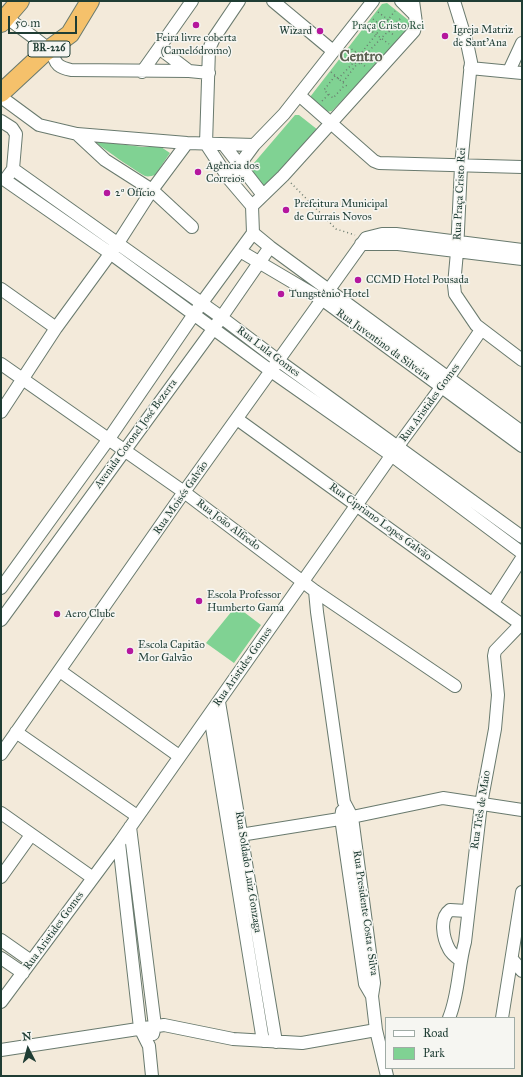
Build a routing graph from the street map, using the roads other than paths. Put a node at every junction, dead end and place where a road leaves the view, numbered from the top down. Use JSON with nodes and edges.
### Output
{"nodes":[{"id":1,"x":20,"y":1,"type":"edge"},
{"id":2,"x":90,"y":1,"type":"edge"},
{"id":3,"x":192,"y":1,"type":"edge"},
{"id":4,"x":239,"y":1,"type":"edge"},
{"id":5,"x":273,"y":1,"type":"edge"},
{"id":6,"x":413,"y":1,"type":"edge"},
{"id":7,"x":454,"y":1,"type":"edge"},
{"id":8,"x":377,"y":7,"type":"edge"},
{"id":9,"x":395,"y":7,"type":"edge"},
{"id":10,"x":411,"y":18,"type":"junction"},
{"id":11,"x":3,"y":20,"type":"edge"},
{"id":12,"x":522,"y":43,"type":"edge"},
{"id":13,"x":159,"y":48,"type":"junction"},
{"id":14,"x":48,"y":49,"type":"junction"},
{"id":15,"x":338,"y":54,"type":"junction"},
{"id":16,"x":470,"y":68,"type":"junction"},
{"id":17,"x":509,"y":71,"type":"junction"},
{"id":18,"x":142,"y":72,"type":"junction"},
{"id":19,"x":189,"y":72,"type":"junction"},
{"id":20,"x":209,"y":73,"type":"junction"},
{"id":21,"x":522,"y":73,"type":"edge"},
{"id":22,"x":1,"y":92,"type":"edge"},
{"id":23,"x":299,"y":95,"type":"junction"},
{"id":24,"x":1,"y":97,"type":"edge"},
{"id":25,"x":1,"y":121,"type":"edge"},
{"id":26,"x":331,"y":122,"type":"junction"},
{"id":27,"x":77,"y":134,"type":"junction"},
{"id":28,"x":187,"y":144,"type":"junction"},
{"id":29,"x":206,"y":144,"type":"junction"},
{"id":30,"x":224,"y":145,"type":"junction"},
{"id":31,"x":254,"y":145,"type":"junction"},
{"id":32,"x":240,"y":165,"type":"junction"},
{"id":33,"x":461,"y":166,"type":"junction"},
{"id":34,"x":522,"y":167,"type":"edge"},
{"id":35,"x":13,"y":169,"type":"junction"},
{"id":36,"x":3,"y":179,"type":"edge"},
{"id":37,"x":229,"y":179,"type":"junction"},
{"id":38,"x":152,"y":190,"type":"junction"},
{"id":39,"x":263,"y":195,"type":"junction"},
{"id":40,"x":252,"y":206,"type":"junction"},
{"id":41,"x":75,"y":213,"type":"junction"},
{"id":42,"x":67,"y":224,"type":"junction"},
{"id":43,"x":192,"y":227,"type":"dead end"},
{"id":44,"x":254,"y":232,"type":"junction"},
{"id":45,"x":118,"y":243,"type":"junction"},
{"id":46,"x":270,"y":246,"type":"junction"},
{"id":47,"x":457,"y":247,"type":"junction"},
{"id":48,"x":522,"y":250,"type":"edge"},
{"id":49,"x":240,"y":251,"type":"junction"},
{"id":50,"x":110,"y":253,"type":"junction"},
{"id":51,"x":522,"y":259,"type":"edge"},
{"id":52,"x":259,"y":261,"type":"junction"},
{"id":53,"x":1,"y":289,"type":"edge"},
{"id":54,"x":326,"y":295,"type":"junction"},
{"id":55,"x":201,"y":304,"type":"junction"},
{"id":56,"x":194,"y":315,"type":"junction"},
{"id":57,"x":221,"y":317,"type":"junction"},
{"id":58,"x":56,"y":328,"type":"junction"},
{"id":59,"x":214,"y":328,"type":"junction"},
{"id":60,"x":481,"y":330,"type":"junction"},
{"id":61,"x":522,"y":360,"type":"edge"},
{"id":62,"x":279,"y":361,"type":"junction"},
{"id":63,"x":1,"y":364,"type":"edge"},
{"id":64,"x":271,"y":371,"type":"junction"},
{"id":65,"x":23,"y":380,"type":"junction"},
{"id":66,"x":445,"y":383,"type":"junction"},
{"id":67,"x":1,"y":412,"type":"edge"},
{"id":68,"x":237,"y":419,"type":"junction"},
{"id":69,"x":515,"y":432,"type":"edge"},
{"id":70,"x":108,"y":440,"type":"junction"},
{"id":71,"x":522,"y":446,"type":"edge"},
{"id":72,"x":123,"y":451,"type":"junction"},
{"id":73,"x":395,"y":451,"type":"junction"},
{"id":74,"x":81,"y":478,"type":"junction"},
{"id":75,"x":96,"y":488,"type":"junction"},
{"id":76,"x":184,"y":492,"type":"junction"},
{"id":77,"x":467,"y":504,"type":"junction"},
{"id":78,"x":357,"y":505,"type":"junction"},
{"id":79,"x":56,"y":513,"type":"junction"},
{"id":80,"x":71,"y":523,"type":"junction"},
{"id":81,"x":45,"y":529,"type":"junction"},
{"id":82,"x":522,"y":537,"type":"edge"},
{"id":83,"x":60,"y":538,"type":"junction"},
{"id":84,"x":522,"y":553,"type":"edge"},
{"id":85,"x":522,"y":558,"type":"edge"},
{"id":86,"x":20,"y":562,"type":"junction"},
{"id":87,"x":35,"y":572,"type":"junction"},
{"id":88,"x":302,"y":581,"type":"junction"},
{"id":89,"x":1,"y":588,"type":"edge"},
{"id":90,"x":315,"y":591,"type":"junction"},
{"id":91,"x":492,"y":604,"type":"junction"},
{"id":92,"x":1,"y":620,"type":"edge"},
{"id":93,"x":521,"y":625,"type":"edge"},
{"id":94,"x":60,"y":671,"type":"junction"},
{"id":95,"x":455,"y":686,"type":"dead end"},
{"id":96,"x":219,"y":702,"type":"junction"},
{"id":97,"x":210,"y":715,"type":"junction"},
{"id":98,"x":16,"y":732,"type":"junction"},
{"id":99,"x":1,"y":754,"type":"edge"},
{"id":100,"x":179,"y":756,"type":"junction"},
{"id":101,"x":232,"y":773,"type":"junction"},
{"id":102,"x":220,"y":775,"type":"junction"},
{"id":103,"x":480,"y":804,"type":"junction"},
{"id":104,"x":522,"y":810,"type":"edge"},
{"id":105,"x":1,"y":813,"type":"edge"},
{"id":106,"x":137,"y":816,"type":"junction"},
{"id":107,"x":346,"y":817,"type":"junction"},
{"id":108,"x":130,"y":827,"type":"junction"},
{"id":109,"x":31,"y":835,"type":"junction"},
{"id":110,"x":236,"y":835,"type":"junction"},
{"id":111,"x":119,"y":843,"type":"junction"},
{"id":112,"x":1,"y":877,"type":"edge"},
{"id":113,"x":93,"y":878,"type":"junction"},
{"id":114,"x":522,"y":892,"type":"edge"},
{"id":115,"x":467,"y":911,"type":"junction"},
{"id":116,"x":255,"y":918,"type":"junction"},
{"id":117,"x":243,"y":920,"type":"junction"},
{"id":118,"x":144,"y":934,"type":"junction"},
{"id":119,"x":130,"y":936,"type":"junction"},
{"id":120,"x":1,"y":940,"type":"edge"},
{"id":121,"x":262,"y":957,"type":"junction"},
{"id":122,"x":1,"y":958,"type":"edge"},
{"id":123,"x":250,"y":959,"type":"junction"},
{"id":124,"x":512,"y":959,"type":"junction"},
{"id":125,"x":460,"y":960,"type":"junction"},
{"id":126,"x":31,"y":961,"type":"junction"},
{"id":127,"x":522,"y":971,"type":"edge"},
{"id":128,"x":23,"y":973,"type":"junction"},
{"id":129,"x":1,"y":1002,"type":"edge"},
{"id":130,"x":452,"y":1012,"type":"edge"},
{"id":131,"x":502,"y":1017,"type":"edge"},
{"id":132,"x":155,"y":1023,"type":"junction"},
{"id":133,"x":140,"y":1028,"type":"junction"},
{"id":134,"x":376,"y":1030,"type":"junction"},
{"id":135,"x":263,"y":1041,"type":"junction"},
{"id":136,"x":276,"y":1042,"type":"junction"},
{"id":137,"x":382,"y":1044,"type":"edge"},
{"id":138,"x":149,"y":1046,"type":"junction"},
{"id":139,"x":1,"y":1050,"type":"edge"},
{"id":140,"x":385,"y":1063,"type":"edge"},
{"id":141,"x":152,"y":1076,"type":"edge"}],
"edges":[{"from":1,"to":11,"type":"highway"},
{"from":2,"to":14,"type":"highway","number":"BR-226"},
{"from":3,"to":13,"type":"street"},
{"from":4,"to":20,"type":"street"},
{"from":5,"to":15,"type":"street"},
{"from":6,"to":10,"type":"street"},
{"from":7,"to":16,"type":"street","name":"Rua Praça Cristo Rei"},
{"from":8,"to":15,"type":"street"},
{"from":9,"to":10,"type":"street"},
{"from":10,"to":26,"type":"street"},
{"from":11,"to":14,"type":"street"},
{"from":12,"to":17,"type":"street"},
{"from":13,"to":18,"type":"street"},
{"from":13,"to":19,"type":"street"},
{"from":14,"to":18,"type":"street"},
{"from":14,"to":22,"type":"highway","number":"BR-226"},
{"from":15,"to":23,"type":"street"},
{"from":16,"to":17,"type":"street"},
{"from":16,"to":33,"type":"street","name":"Rua Praça Cristo Rei"},
{"from":17,"to":21,"type":"street"},
{"from":18,"to":19,"type":"street"},
{"from":19,"to":20,"type":"street"},
{"from":20,"to":29,"type":"street"},
{"from":23,"to":26,"type":"street"},
{"from":23,"to":31,"type":"street"},
{"from":24,"to":27,"type":"street"},
{"from":25,"to":35,"type":"street"},
{"from":26,"to":33,"type":"street"},
{"from":26,"to":39,"type":"street"},
{"from":27,"to":28,"type":"street"},
{"from":27,"to":38,"type":"street"},
{"from":28,"to":29,"type":"street"},
{"from":28,"to":38,"type":"street"},
{"from":29,"to":30,"type":"street"},
{"from":29,"to":37,"type":"street"},
{"from":30,"to":31,"type":"street"},
{"from":30,"to":32,"type":"street"},
{"from":31,"to":32,"type":"street"},
{"from":32,"to":37,"type":"street"},
{"from":32,"to":39,"type":"street"},
{"from":33,"to":34,"type":"street"},
{"from":33,"to":47,"type":"street","name":"Rua Praça Cristo Rei"},
{"from":35,"to":36,"type":"street"},
{"from":35,"to":41,"type":"street","name":"Rua Lula Gomes"},
{"from":36,"to":42,"type":"street","name":"Rua Lula Gomes"},
{"from":37,"to":40,"type":"street"},
{"from":38,"to":43,"type":"street"},
{"from":38,"to":45,"type":"street"},
{"from":39,"to":40,"type":"street"},
{"from":40,"to":44,"type":"street"},
{"from":41,"to":42,"type":"street"},
{"from":41,"to":45,"type":"street","name":"Rua Lula Gomes"},
{"from":42,"to":50,"type":"street","name":"Rua Lula Gomes"},
{"from":44,"to":46,"type":"street","name":"Rua Juventino da Silveira"},
{"from":44,"to":49,"type":"street","name":"Avenida Coronel José Bezerra"},
{"from":45,"to":50,"type":"street"},
{"from":45,"to":55,"type":"street","name":"Rua Lula Gomes"},
{"from":46,"to":52,"type":"street","name":"Avenida Coronel José Bezerra"},
{"from":46,"to":54,"type":"street","name":"Rua Juventino da Silveira"},
{"from":47,"to":48,"type":"street"},
{"from":47,"to":51,"type":"street"},
{"from":47,"to":54,"type":"street","name":"Rua Moisés Galvão"},
{"from":47,"to":60,"type":"street","name":"Rua Praça Cristo Rei"},
{"from":49,"to":52,"type":"street","name":"Rua Juventino da Silveira"},
{"from":49,"to":55,"type":"street","name":"Avenida Coronel José Bezerra"},
{"from":50,"to":56,"type":"street","name":"Rua Lula Gomes"},
{"from":50,"to":58,"type":"street"},
{"from":52,"to":54,"type":"street","name":"Rua Juventino da Silveira"},
{"from":52,"to":57,"type":"street","name":"Avenida Coronel José Bezerra"},
{"from":53,"to":58,"type":"street"},
{"from":54,"to":62,"type":"street","name":"Rua Moisés Galvão"},
{"from":54,"to":66,"type":"street","name":"Rua Juventino da Silveira"},
{"from":55,"to":56,"type":"street","name":"Avenida Coronel José Bezerra"},
{"from":55,"to":57,"type":"street","name":"Rua Lula Gomes"},
{"from":56,"to":59,"type":"street","name":"Rua Lula Gomes"},
{"from":56,"to":70,"type":"street","name":"Avenida Coronel José Bezerra"},
{"from":57,"to":59,"type":"street","name":"Avenida Coronel José Bezerra"},
{"from":57,"to":62,"type":"street","name":"Rua Lula Gomes"},
{"from":58,"to":65,"type":"street"},
{"from":59,"to":64,"type":"street","name":"Rua Lula Gomes"},
{"from":59,"to":72,"type":"street","name":"Avenida Coronel José Bezerra"},
{"from":60,"to":61,"type":"street","name":"Rua Praça Cristo Rei"},
{"from":60,"to":66,"type":"street","name":"Rua Aristides Gomes"},
{"from":62,"to":64,"type":"street","name":"Rua Moisés Galvão"},
{"from":62,"to":73,"type":"street","name":"Rua Lula Gomes"},
{"from":63,"to":65,"type":"street","name":"Rua João Alfredo"},
{"from":64,"to":68,"type":"street","name":"Rua Moisés Galvão"},
{"from":64,"to":73,"type":"street","name":"Rua Lula Gomes"},
{"from":65,"to":67,"type":"street"},
{"from":65,"to":70,"type":"street","name":"Rua João Alfredo"},
{"from":66,"to":69,"type":"street","name":"Rua Juventino da Silveira"},
{"from":66,"to":73,"type":"street","name":"Rua Aristides Gomes"},
{"from":68,"to":76,"type":"street","name":"Rua Moisés Galvão"},
{"from":68,"to":78,"type":"street","name":"Rua Cipriano Lopes Galvão"},
{"from":69,"to":71,"type":"street","name":"Rua Juventino da Silveira"},
{"from":70,"to":72,"type":"street","name":"Rua João Alfredo"},
{"from":70,"to":74,"type":"street","name":"Avenida Coronel José Bezerra"},
{"from":72,"to":75,"type":"street","name":"Avenida Coronel José Bezerra"},
{"from":72,"to":76,"type":"street","name":"Rua João Alfredo"},
{"from":73,"to":77,"type":"street","name":"Rua Lula Gomes"},
{"from":73,"to":78,"type":"street","name":"Rua Aristides Gomes"},
{"from":74,"to":75,"type":"street"},
{"from":74,"to":79,"type":"street","name":"Avenida Coronel José Bezerra"},
{"from":75,"to":80,"type":"street","name":"Avenida Coronel José Bezerra"},
{"from":76,"to":88,"type":"street","name":"Rua João Alfredo"},
{"from":76,"to":94,"type":"street","name":"Rua Moisés Galvão"},
{"from":77,"to":82,"type":"street","name":"Rua Lula Gomes"},
{"from":77,"to":84,"type":"street","name":"Rua Lula Gomes"},
{"from":78,"to":88,"type":"street","name":"Rua Aristides Gomes"},
{"from":78,"to":91,"type":"street","name":"Rua Cipriano Lopes Galvão"},
{"from":79,"to":80,"type":"street"},
{"from":79,"to":81,"type":"street","name":"Avenida Coronel José Bezerra"},
{"from":80,"to":83,"type":"street","name":"Avenida Coronel José Bezerra"},
{"from":81,"to":83,"type":"street"},
{"from":81,"to":86,"type":"street","name":"Avenida Coronel José Bezerra"},
{"from":83,"to":87,"type":"street","name":"Avenida Coronel José Bezerra"},
{"from":85,"to":91,"type":"street"},
{"from":86,"to":87,"type":"street"},
{"from":86,"to":89,"type":"street","name":"Avenida Coronel José Bezerra"},
{"from":87,"to":92,"type":"street","name":"Avenida Coronel José Bezerra"},
{"from":88,"to":90,"type":"street","name":"Rua João Alfredo"},
{"from":88,"to":96,"type":"street","name":"Rua Aristides Gomes"},
{"from":90,"to":95,"type":"street","name":"Rua João Alfredo"},
{"from":90,"to":107,"type":"street","name":"Rua Presidente Costa e Silva"},
{"from":91,"to":93,"type":"street","name":"Rua Cipriano Lopes Galvão"},
{"from":93,"to":103,"type":"street","name":"Rua Três de Maio"},
{"from":94,"to":98,"type":"street","name":"Rua Moisés Galvão"},
{"from":94,"to":100,"type":"street"},
{"from":96,"to":97,"type":"street","name":"Rua Aristides Gomes"},
{"from":96,"to":101,"type":"street","name":"Rua Soldado Luiz Gonzaga"},
{"from":97,"to":100,"type":"street","name":"Rua Aristides Gomes"},
{"from":97,"to":102,"type":"street","name":"Rua Soldado Luiz Gonzaga"},
{"from":98,"to":99,"type":"street","name":"Rua Moisés Galvão"},
{"from":98,"to":106,"type":"street"},
{"from":100,"to":106,"type":"street","name":"Rua Aristides Gomes"},
{"from":101,"to":102,"type":"street"},
{"from":101,"to":110,"type":"street","name":"Rua Soldado Luiz Gonzaga"},
{"from":102,"to":110,"type":"street","name":"Rua Soldado Luiz Gonzaga"},
{"from":103,"to":104,"type":"street"},
{"from":103,"to":107,"type":"street"},
{"from":103,"to":115,"type":"street","name":"Rua Três de Maio"},
{"from":105,"to":109,"type":"street"},
{"from":106,"to":108,"type":"street","name":"Rua Aristides Gomes"},
{"from":107,"to":110,"type":"street"},
{"from":107,"to":134,"type":"street","name":"Rua Presidente Costa e Silva"},
{"from":108,"to":111,"type":"street","name":"Rua Aristides Gomes"},
{"from":108,"to":118,"type":"street"},
{"from":109,"to":112,"type":"street"},
{"from":109,"to":113,"type":"street"},
{"from":110,"to":116,"type":"street","name":"Rua Soldado Luiz Gonzaga"},
{"from":110,"to":117,"type":"street","name":"Rua Soldado Luiz Gonzaga"},
{"from":111,"to":113,"type":"street","name":"Rua Aristides Gomes"},
{"from":111,"to":119,"type":"street"},
{"from":113,"to":126,"type":"street","name":"Rua Aristides Gomes"},
{"from":114,"to":124,"type":"street"},
{"from":115,"to":125,"type":"street","name":"Rua Três de Maio"},
{"from":115,"to":125,"type":"street"},
{"from":116,"to":117,"type":"street"},
{"from":116,"to":121,"type":"street","name":"Rua Soldado Luiz Gonzaga"},
{"from":117,"to":123,"type":"street","name":"Rua Soldado Luiz Gonzaga"},
{"from":118,"to":119,"type":"street"},
{"from":118,"to":132,"type":"street"},
{"from":119,"to":133,"type":"street"},
{"from":120,"to":126,"type":"street"},
{"from":121,"to":123,"type":"street"},
{"from":121,"to":136,"type":"street","name":"Rua Soldado Luiz Gonzaga"},
{"from":122,"to":128,"type":"street"},
{"from":123,"to":135,"type":"street","name":"Rua Soldado Luiz Gonzaga"},
{"from":124,"to":127,"type":"street"},
{"from":124,"to":131,"type":"street"},
{"from":125,"to":130,"type":"street","name":"Rua Três de Maio"},
{"from":126,"to":128,"type":"street","name":"Rua Aristides Gomes"},
{"from":128,"to":129,"type":"street","name":"Rua Aristides Gomes"},
{"from":132,"to":133,"type":"street"},
{"from":132,"to":135,"type":"street"},
{"from":132,"to":138,"type":"street"},
{"from":133,"to":138,"type":"street"},
{"from":133,"to":139,"type":"street"},
{"from":134,"to":136,"type":"street"},
{"from":134,"to":137,"type":"street","name":"Rua Presidente Costa e Silva"},
{"from":135,"to":136,"type":"street"},
{"from":137,"to":140,"type":"street","name":"Rua Presidente Costa e Silva"},
{"from":138,"to":141,"type":"street"}]}
